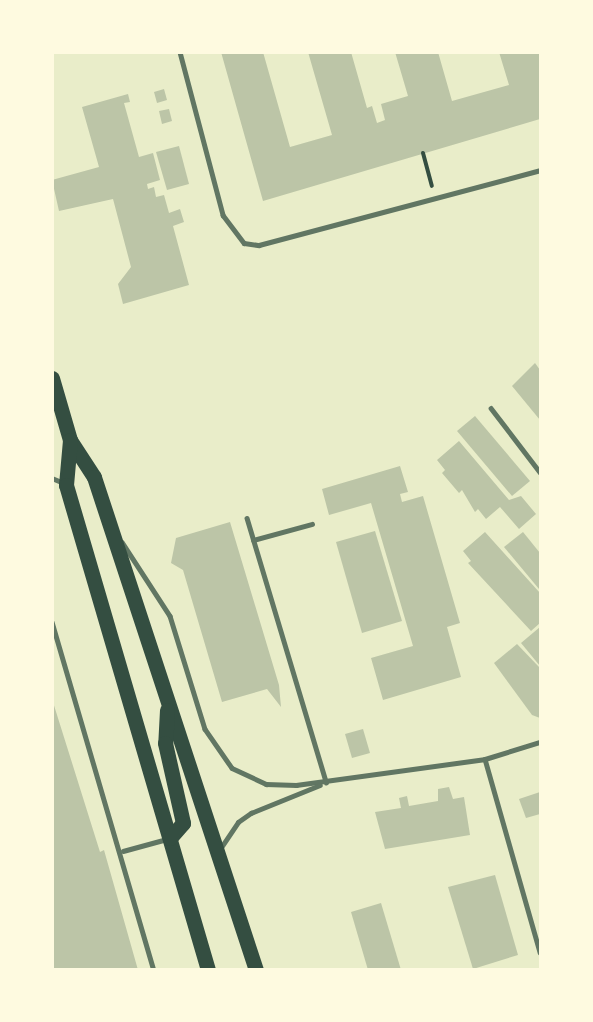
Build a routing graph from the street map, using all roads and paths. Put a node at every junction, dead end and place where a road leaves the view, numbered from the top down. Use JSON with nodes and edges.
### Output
{"nodes":[{"id":1,"x":180,"y":52,"type":"edge"},
{"id":2,"x":423,"y":153,"type":"dead end"},
{"id":3,"x":540,"y":170,"type":"edge"},
{"id":4,"x":432,"y":186,"type":"dead end"},
{"id":5,"x":52,"y":378,"type":"edge"},
{"id":6,"x":491,"y":408,"type":"dead end"},
{"id":7,"x":70,"y":440,"type":"junction"},
{"id":8,"x":540,"y":472,"type":"edge"},
{"id":9,"x":59,"y":482,"type":"edge"},
{"id":10,"x":247,"y":518,"type":"dead end"},
{"id":11,"x":312,"y":524,"type":"dead end"},
{"id":12,"x":109,"y":525,"type":"junction"},
{"id":13,"x":253,"y":540,"type":"junction"},
{"id":14,"x":52,"y":622,"type":"edge"},
{"id":15,"x":167,"y":701,"type":"junction"},
{"id":16,"x":540,"y":742,"type":"edge"},
{"id":17,"x":485,"y":759,"type":"junction"},
{"id":18,"x":326,"y":782,"type":"junction"},
{"id":19,"x":170,"y":838,"type":"junction"},
{"id":20,"x":123,"y":851,"type":"junction"},
{"id":21,"x":219,"y":852,"type":"junction"},
{"id":22,"x":540,"y":952,"type":"edge"},
{"id":23,"x":154,"y":969,"type":"edge"},
{"id":24,"x":208,"y":969,"type":"edge"},
{"id":25,"x":256,"y":969,"type":"edge"}],
"edges":[{"from":1,"to":3,"type":"lane"},
{"from":2,"to":4,"type":"path"},
{"from":5,"to":7,"type":"main road"},
{"from":6,"to":8,"type":"lane"},
{"from":7,"to":9,"type":"main road"},
{"from":7,"to":12,"type":"main road"},
{"from":9,"to":19,"type":"main road"},
{"from":10,"to":13,"type":"lane"},
{"from":11,"to":13,"type":"lane"},
{"from":12,"to":15,"type":"main road"},
{"from":12,"to":18,"type":"lane"},
{"from":13,"to":18,"type":"lane"},
{"from":14,"to":20,"type":"lane"},
{"from":15,"to":19,"type":"main road"},
{"from":15,"to":21,"type":"main road"},
{"from":16,"to":17,"type":"lane"},
{"from":17,"to":18,"type":"lane"},
{"from":17,"to":22,"type":"lane"},
{"from":18,"to":21,"type":"lane"},
{"from":19,"to":20,"type":"lane"},
{"from":19,"to":24,"type":"main road"},
{"from":20,"to":23,"type":"lane"},
{"from":21,"to":25,"type":"main road"}]}
